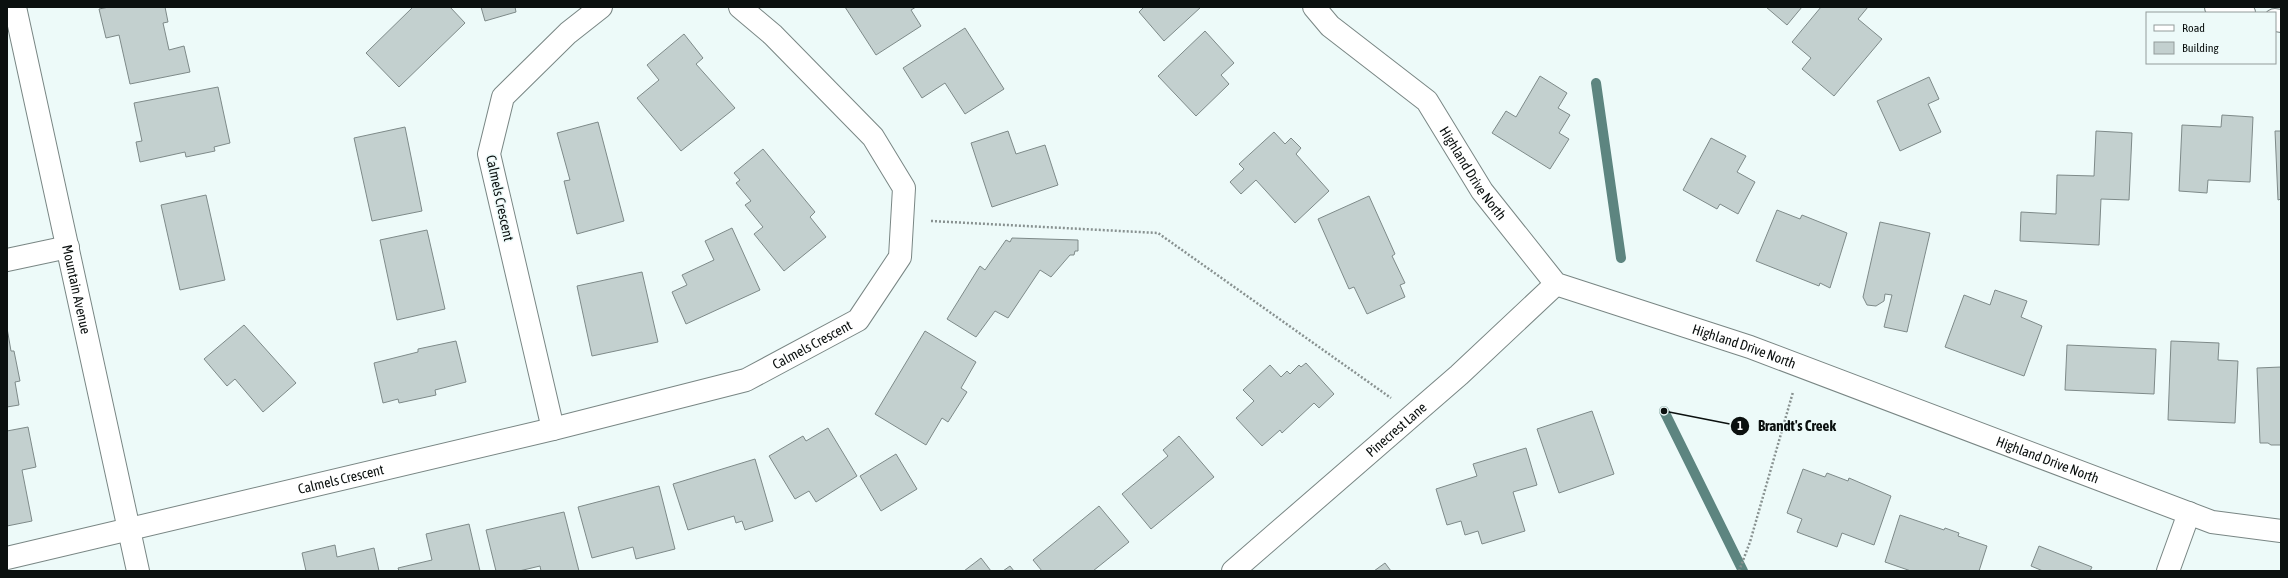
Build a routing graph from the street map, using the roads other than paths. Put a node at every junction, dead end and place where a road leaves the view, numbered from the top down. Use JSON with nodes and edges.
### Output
{"nodes":[{"id":1,"x":16,"y":7,"type":"edge"},
{"id":2,"x":601,"y":7,"type":"edge"},
{"id":3,"x":740,"y":7,"type":"edge"},
{"id":4,"x":1314,"y":7,"type":"edge"},
{"id":5,"x":2216,"y":7,"type":"edge"},
{"id":6,"x":2239,"y":12,"type":"edge"},
{"id":7,"x":68,"y":247,"type":"junction"},
{"id":8,"x":7,"y":260,"type":"edge"},
{"id":9,"x":1556,"y":284,"type":"junction"},
{"id":10,"x":552,"y":429,"type":"junction"},
{"id":11,"x":2189,"y":513,"type":"junction"},
{"id":12,"x":130,"y":530,"type":"junction"},
{"id":13,"x":2281,"y":530,"type":"edge"},
{"id":14,"x":7,"y":558,"type":"edge"},
{"id":15,"x":138,"y":571,"type":"edge"},
{"id":16,"x":1233,"y":571,"type":"edge"},
{"id":17,"x":2168,"y":571,"type":"edge"}],
"edges":[{"from":1,"to":7,"type":"street","name":"Mountain Avenue"},
{"from":2,"to":10,"type":"street","name":"Calmels Crescent"},
{"from":3,"to":10,"type":"street","name":"Calmels Crescent"},
{"from":4,"to":9,"type":"street","name":"Highland Drive North"},
{"from":5,"to":6,"type":"street"},
{"from":7,"to":8,"type":"street"},
{"from":7,"to":12,"type":"street","name":"Mountain Avenue"},
{"from":9,"to":11,"type":"street","name":"Highland Drive North"},
{"from":9,"to":16,"type":"street","name":"Pinecrest Lane"},
{"from":10,"to":12,"type":"street","name":"Calmels Crescent"},
{"from":11,"to":13,"type":"street","name":"Highland Drive North"},
{"from":11,"to":17,"type":"street"},
{"from":12,"to":14,"type":"street","name":"Calmels Crescent"},
{"from":12,"to":15,"type":"street","name":"Mountain Avenue"}]}
